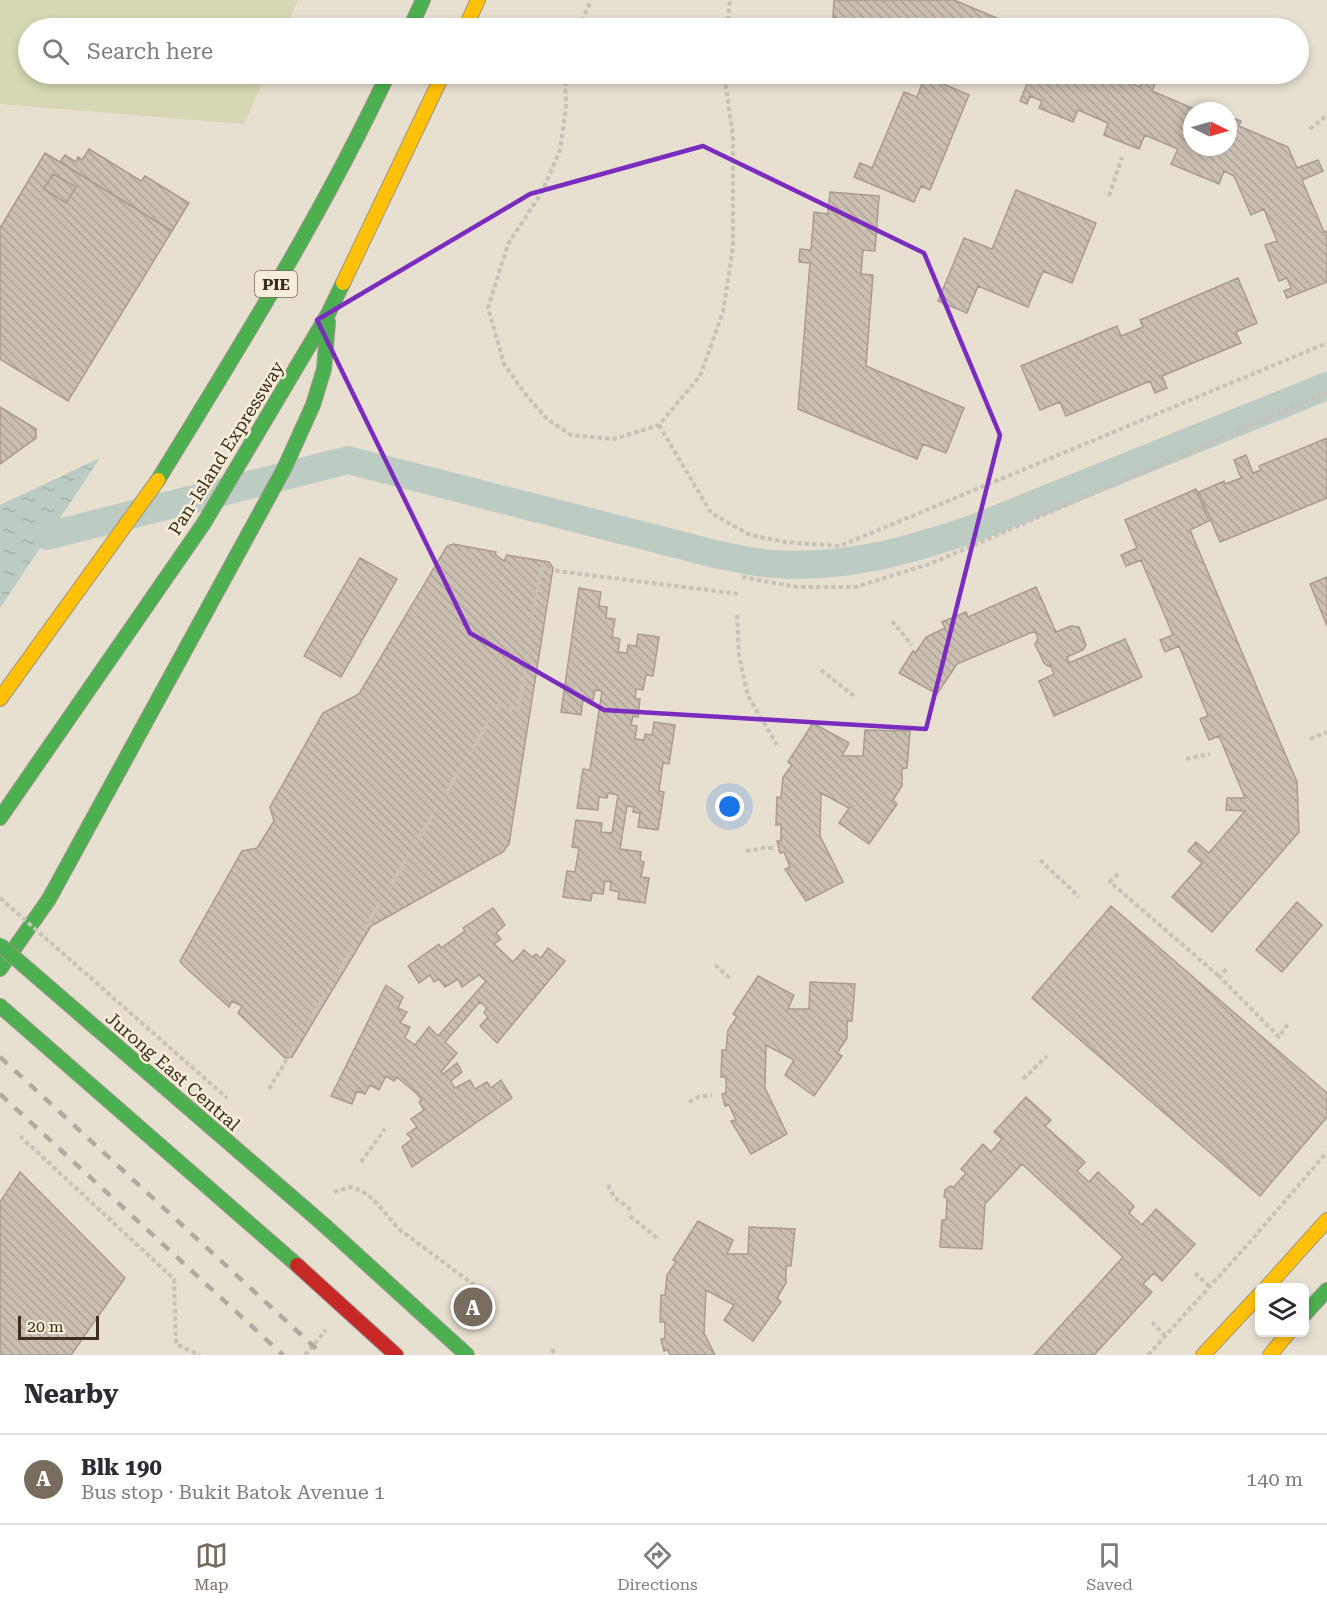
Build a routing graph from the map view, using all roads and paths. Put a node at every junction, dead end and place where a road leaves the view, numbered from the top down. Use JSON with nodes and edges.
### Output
{"nodes":[{"id":1,"x":423,"y":0,"type":"edge"},
{"id":2,"x":478,"y":0,"type":"edge"},
{"id":3,"x":591,"y":0,"type":"edge"},
{"id":4,"x":730,"y":0,"type":"edge"},
{"id":5,"x":415,"y":18,"type":"edge"},
{"id":6,"x":470,"y":18,"type":"edge"},
{"id":7,"x":583,"y":18,"type":"edge"},
{"id":8,"x":728,"y":18,"type":"edge"},
{"id":9,"x":383,"y":84,"type":"edge"},
{"id":10,"x":438,"y":84,"type":"edge"},
{"id":11,"x":565,"y":84,"type":"edge"},
{"id":12,"x":725,"y":84,"type":"edge"},
{"id":13,"x":1327,"y":115,"type":"edge"},
{"id":14,"x":1310,"y":129,"type":"dead end"},
{"id":15,"x":1122,"y":157,"type":"dead end"},
{"id":16,"x":1109,"y":196,"type":"dead end"},
{"id":17,"x":328,"y":314,"type":"junction"},
{"id":18,"x":1327,"y":343,"type":"edge"},
{"id":19,"x":1327,"y":393,"type":"edge"},
{"id":20,"x":659,"y":425,"type":"junction"},
{"id":21,"x":742,"y":577,"type":"dead end"},
{"id":22,"x":740,"y":594,"type":"dead end"},
{"id":23,"x":737,"y":615,"type":"dead end"},
{"id":24,"x":892,"y":621,"type":"dead end"},
{"id":25,"x":912,"y":645,"type":"dead end"},
{"id":26,"x":821,"y":670,"type":"dead end"},
{"id":27,"x":854,"y":696,"type":"dead end"},
{"id":28,"x":0,"y":699,"type":"edge"},
{"id":29,"x":1327,"y":732,"type":"edge"},
{"id":30,"x":1310,"y":740,"type":"dead end"},
{"id":31,"x":777,"y":745,"type":"dead end"},
{"id":32,"x":1210,"y":754,"type":"dead end"},
{"id":33,"x":1186,"y":759,"type":"dead end"},
{"id":34,"x":0,"y":818,"type":"edge"},
{"id":35,"x":774,"y":848,"type":"dead end"},
{"id":36,"x":746,"y":852,"type":"dead end"},
{"id":37,"x":1040,"y":860,"type":"dead end"},
{"id":38,"x":1118,"y":874,"type":"dead end"},
{"id":39,"x":1079,"y":897,"type":"dead end"},
{"id":40,"x":0,"y":898,"type":"edge"},
{"id":41,"x":0,"y":945,"type":"edge"},
{"id":42,"x":715,"y":965,"type":"dead end"},
{"id":43,"x":0,"y":969,"type":"edge"},
{"id":44,"x":1226,"y":969,"type":"dead end"},
{"id":45,"x":1220,"y":977,"type":"junction"},
{"id":46,"x":732,"y":980,"type":"dead end"},
{"id":47,"x":0,"y":1006,"type":"edge"},
{"id":48,"x":1288,"y":1024,"type":"dead end"},
{"id":49,"x":1047,"y":1056,"type":"dead end"},
{"id":50,"x":1023,"y":1079,"type":"dead end"},
{"id":51,"x":269,"y":1089,"type":"dead end"},
{"id":52,"x":712,"y":1095,"type":"dead end"},
{"id":53,"x":228,"y":1099,"type":"dead end"},
{"id":54,"x":689,"y":1102,"type":"dead end"},
{"id":55,"x":385,"y":1130,"type":"dead end"},
{"id":56,"x":20,"y":1136,"type":"dead end"},
{"id":57,"x":1327,"y":1152,"type":"edge"},
{"id":58,"x":361,"y":1162,"type":"dead end"},
{"id":59,"x":608,"y":1185,"type":"dead end"},
{"id":60,"x":334,"y":1192,"type":"dead end"},
{"id":61,"x":631,"y":1210,"type":"dead end"},
{"id":62,"x":630,"y":1216,"type":"dead end"},
{"id":63,"x":1327,"y":1221,"type":"edge"},
{"id":64,"x":657,"y":1238,"type":"dead end"},
{"id":65,"x":1195,"y":1273,"type":"dead end"},
{"id":66,"x":1270,"y":1283,"type":"edge"},
{"id":67,"x":1210,"y":1287,"type":"junction"},
{"id":68,"x":478,"y":1288,"type":"dead end"},
{"id":69,"x":1327,"y":1290,"type":"edge"},
{"id":70,"x":1255,"y":1299,"type":"edge"},
{"id":71,"x":1309,"y":1310,"type":"edge"},
{"id":72,"x":1152,"y":1322,"type":"dead end"},
{"id":73,"x":330,"y":1325,"type":"dead end"},
{"id":74,"x":1166,"y":1336,"type":"junction"},
{"id":75,"x":1285,"y":1337,"type":"edge"},
{"id":76,"x":552,"y":1349,"type":"dead end"},
{"id":77,"x":200,"y":1355,"type":"edge"},
{"id":78,"x":305,"y":1355,"type":"edge"},
{"id":79,"x":396,"y":1355,"type":"edge"},
{"id":80,"x":467,"y":1355,"type":"edge"},
{"id":81,"x":555,"y":1355,"type":"edge"},
{"id":82,"x":1148,"y":1355,"type":"edge"},
{"id":83,"x":1203,"y":1355,"type":"edge"},
{"id":84,"x":1270,"y":1355,"type":"edge"}],
"edges":[{"from":1,"to":5,"type":"main road"},
{"from":2,"to":6,"type":"main road"},
{"from":3,"to":7,"type":"path"},
{"from":4,"to":8,"type":"path"},
{"from":9,"to":28,"type":"main road","number":"PIE"},
{"from":10,"to":17,"type":"main road","name":"Pan-Island Expressway"},
{"from":11,"to":20,"type":"path"},
{"from":12,"to":20,"type":"path"},
{"from":13,"to":14,"type":"path"},
{"from":15,"to":16,"type":"path"},
{"from":17,"to":34,"type":"main road","name":"Pan-Island Expressway"},
{"from":17,"to":43,"type":"main road"},
{"from":18,"to":20,"type":"path"},
{"from":19,"to":21,"type":"path"},
{"from":22,"to":51,"type":"path"},
{"from":23,"to":31,"type":"path"},
{"from":24,"to":25,"type":"path"},
{"from":26,"to":27,"type":"path"},
{"from":29,"to":30,"type":"path"},
{"from":32,"to":33,"type":"path"},
{"from":35,"to":36,"type":"path"},
{"from":37,"to":39,"type":"path"},
{"from":38,"to":45,"type":"path"},
{"from":40,"to":53,"type":"path","bridge":true},
{"from":41,"to":80,"type":"main road","name":"Jurong East Central","bridge":true},
{"from":42,"to":46,"type":"path"},
{"from":44,"to":45,"type":"path"},
{"from":45,"to":48,"type":"path"},
{"from":47,"to":79,"type":"main road"},
{"from":49,"to":50,"type":"path"},
{"from":52,"to":54,"type":"path"},
{"from":55,"to":58,"type":"path"},
{"from":56,"to":77,"type":"path"},
{"from":57,"to":67,"type":"path"},
{"from":59,"to":61,"type":"path"},
{"from":60,"to":68,"type":"path"},
{"from":62,"to":64,"type":"path"},
{"from":63,"to":66,"type":"main road"},
{"from":65,"to":67,"type":"path"},
{"from":67,"to":74,"type":"path"},
{"from":69,"to":71,"type":"main road"},
{"from":70,"to":83,"type":"main road"},
{"from":72,"to":74,"type":"path"},
{"from":73,"to":78,"type":"path"},
{"from":74,"to":82,"type":"path"},
{"from":75,"to":84,"type":"main road"},
{"from":76,"to":81,"type":"path"}]}
